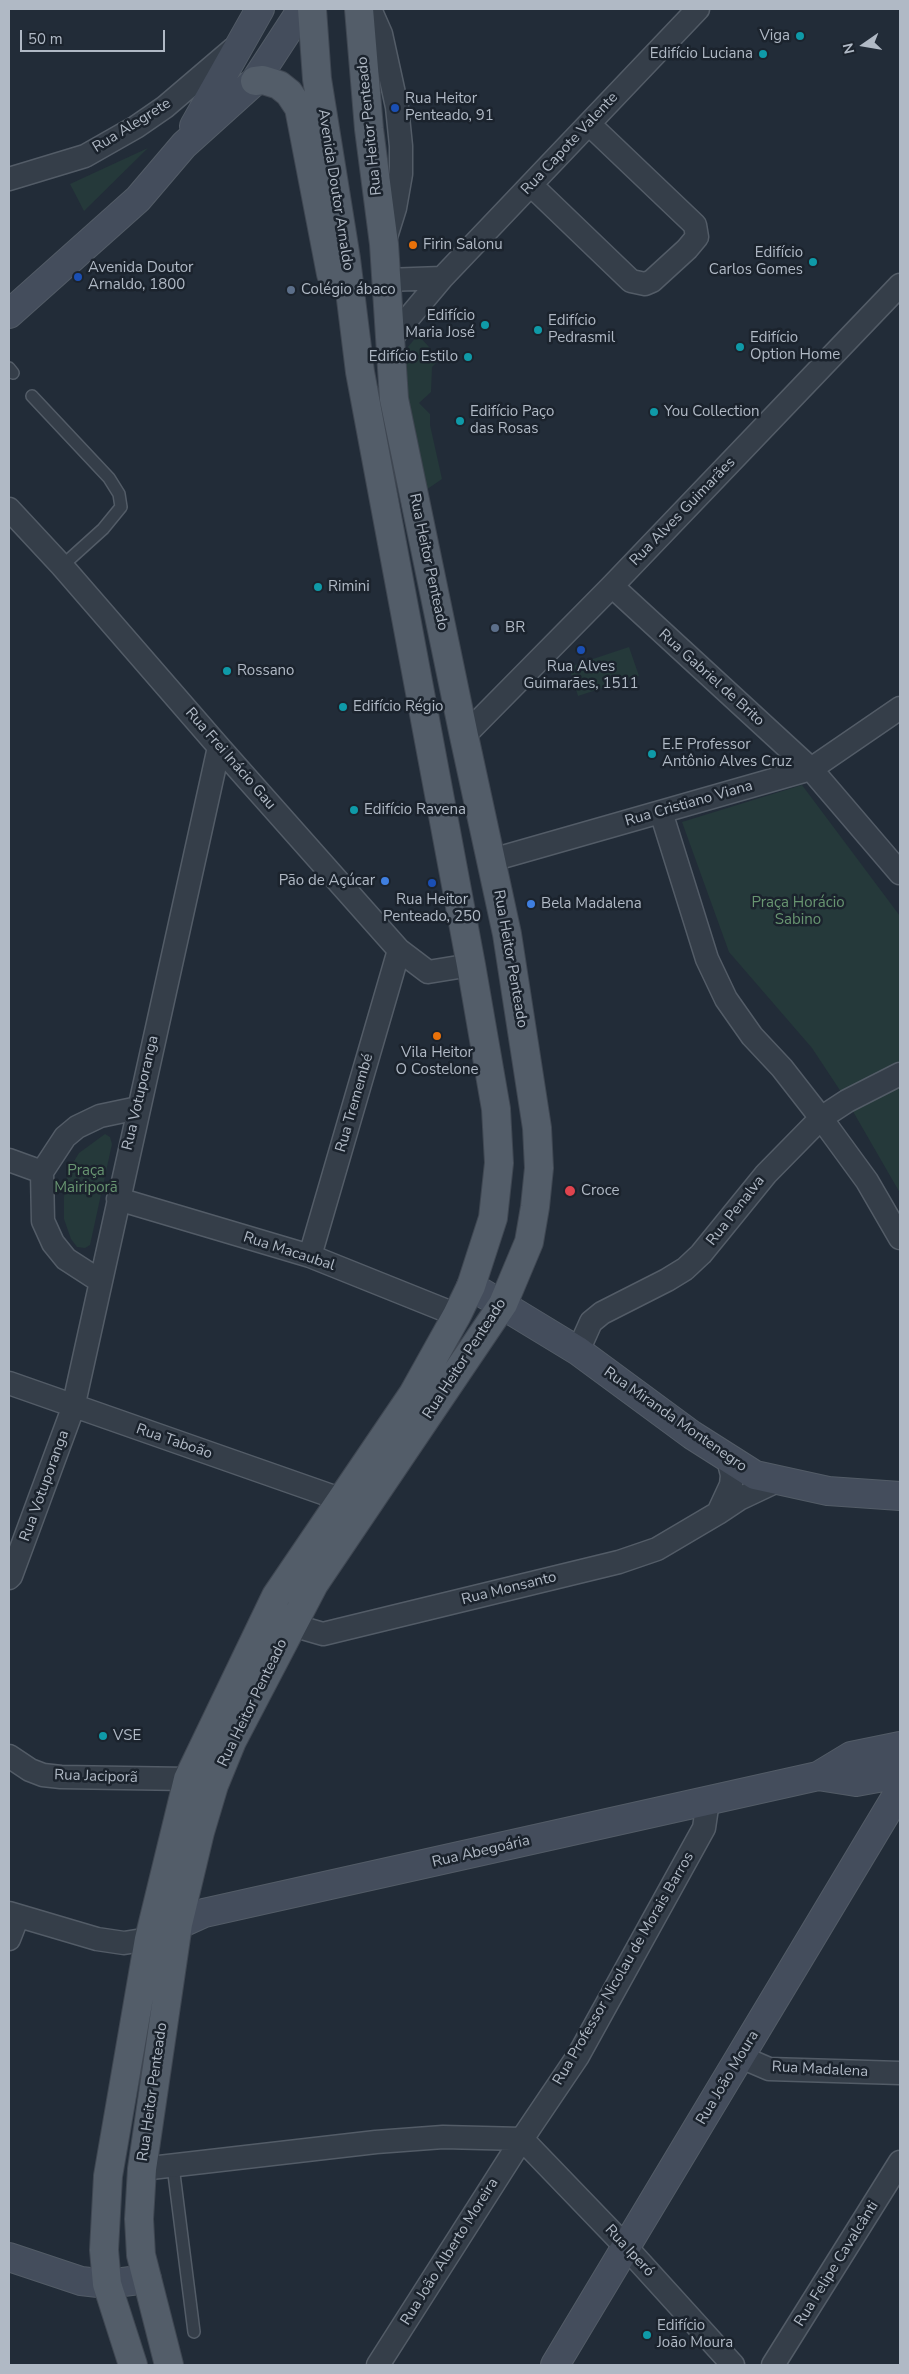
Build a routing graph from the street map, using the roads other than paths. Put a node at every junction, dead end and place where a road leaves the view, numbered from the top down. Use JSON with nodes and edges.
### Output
{"nodes":[{"id":1,"x":260,"y":9,"type":"edge"},
{"id":2,"x":302,"y":9,"type":"edge"},
{"id":3,"x":312,"y":9,"type":"edge"},
{"id":4,"x":359,"y":9,"type":"edge"},
{"id":5,"x":370,"y":9,"type":"edge"},
{"id":6,"x":698,"y":9,"type":"edge"},
{"id":7,"x":239,"y":44,"type":"junction"},
{"id":8,"x":255,"y":81,"type":"junction"},
{"id":9,"x":589,"y":124,"type":"junction"},
{"id":10,"x":184,"y":145,"type":"junction"},
{"id":11,"x":9,"y":179,"type":"edge"},
{"id":12,"x":531,"y":185,"type":"junction"},
{"id":13,"x":384,"y":244,"type":"junction"},
{"id":14,"x":442,"y":278,"type":"junction"},
{"id":15,"x":386,"y":280,"type":"junction"},
{"id":16,"x":900,"y":285,"type":"edge"},
{"id":17,"x":9,"y":314,"type":"edge"},
{"id":18,"x":390,"y":340,"type":"junction"},
{"id":19,"x":360,"y":372,"type":"junction"},
{"id":20,"x":32,"y":396,"type":"dead end"},
{"id":21,"x":9,"y":508,"type":"edge"},
{"id":22,"x":62,"y":566,"type":"junction"},
{"id":23,"x":612,"y":586,"type":"junction"},
{"id":24,"x":900,"y":708,"type":"edge"},
{"id":25,"x":464,"y":736,"type":"junction"},
{"id":26,"x":219,"y":747,"type":"junction"},
{"id":27,"x":811,"y":769,"type":"junction"},
{"id":28,"x":660,"y":812,"type":"junction"},
{"id":29,"x":492,"y":860,"type":"junction"},
{"id":30,"x":900,"y":873,"type":"edge"},
{"id":31,"x":399,"y":950,"type":"junction"},
{"id":32,"x":471,"y":964,"type":"junction"},
{"id":33,"x":900,"y":1074,"type":"edge"},
{"id":34,"x":138,"y":1108,"type":"junction"},
{"id":35,"x":821,"y":1118,"type":"junction"},
{"id":36,"x":9,"y":1160,"type":"edge"},
{"id":37,"x":42,"y":1172,"type":"junction"},
{"id":38,"x":118,"y":1199,"type":"junction"},
{"id":39,"x":900,"y":1238,"type":"edge"},
{"id":40,"x":310,"y":1256,"type":"junction"},
{"id":41,"x":100,"y":1281,"type":"junction"},
{"id":42,"x":470,"y":1286,"type":"junction"},
{"id":43,"x":503,"y":1304,"type":"junction"},
{"id":44,"x":457,"y":1315,"type":"junction"},
{"id":45,"x":578,"y":1351,"type":"junction"},
{"id":46,"x":9,"y":1384,"type":"edge"},
{"id":47,"x":73,"y":1408,"type":"junction"},
{"id":48,"x":728,"y":1459,"type":"junction"},
{"id":49,"x":778,"y":1481,"type":"junction"},
{"id":50,"x":900,"y":1496,"type":"edge"},
{"id":51,"x":340,"y":1499,"type":"junction"},
{"id":52,"x":718,"y":1513,"type":"junction"},
{"id":53,"x":9,"y":1578,"type":"edge"},
{"id":54,"x":292,"y":1625,"type":"junction"},
{"id":55,"x":900,"y":1746,"type":"edge"},
{"id":56,"x":9,"y":1756,"type":"edge"},
{"id":57,"x":900,"y":1774,"type":"edge"},
{"id":58,"x":818,"y":1776,"type":"junction"},
{"id":59,"x":188,"y":1779,"type":"junction"},
{"id":60,"x":900,"y":1790,"type":"edge"},
{"id":61,"x":708,"y":1801,"type":"junction"},
{"id":62,"x":14,"y":1914,"type":"edge"},
{"id":63,"x":178,"y":1924,"type":"junction"},
{"id":64,"x":148,"y":1938,"type":"junction"},
{"id":65,"x":9,"y":1939,"type":"edge"},
{"id":66,"x":741,"y":2057,"type":"junction"},
{"id":67,"x":900,"y":2073,"type":"edge"},
{"id":68,"x":522,"y":2139,"type":"junction"},
{"id":69,"x":900,"y":2162,"type":"edge"},
{"id":70,"x":173,"y":2166,"type":"junction"},
{"id":71,"x":142,"y":2169,"type":"junction"},
{"id":72,"x":892,"y":2194,"type":"edge"},
{"id":73,"x":626,"y":2247,"type":"junction"},
{"id":74,"x":9,"y":2258,"type":"edge"},
{"id":75,"x":147,"y":2279,"type":"junction"},
{"id":76,"x":107,"y":2284,"type":"junction"},
{"id":77,"x":194,"y":2332,"type":"dead end"},
{"id":78,"x":133,"y":2365,"type":"edge"},
{"id":79,"x":162,"y":2365,"type":"edge"},
{"id":80,"x":169,"y":2365,"type":"edge"},
{"id":81,"x":378,"y":2365,"type":"edge"},
{"id":82,"x":555,"y":2365,"type":"edge"},
{"id":83,"x":732,"y":2365,"type":"edge"},
{"id":84,"x":773,"y":2365,"type":"edge"}],
"edges":[{"from":1,"to":7,"type":"street"},
{"from":2,"to":8,"type":"street"},
{"from":3,"to":19,"type":"main road","name":"Avenida Doutor Arnaldo"},
{"from":4,"to":13,"type":"main road","name":"Rua Heitor Penteado"},
{"from":5,"to":13,"type":"street","name":"Rua Heitor Penteado"},
{"from":6,"to":9,"type":"street","name":"Rua Capote Valente"},
{"from":7,"to":10,"type":"street"},
{"from":7,"to":11,"type":"street","name":"Rua Alegrete"},
{"from":8,"to":10,"type":"street"},
{"from":8,"to":19,"type":"main road"},
{"from":9,"to":12,"type":"street","name":"Rua Capote Valente"},
{"from":9,"to":12,"type":"street"},
{"from":10,"to":17,"type":"street"},
{"from":12,"to":14,"type":"street","name":"Rua Capote Valente"},
{"from":13,"to":15,"type":"main road","name":"Rua Heitor Penteado"},
{"from":14,"to":15,"type":"street"},
{"from":14,"to":18,"type":"street","name":"Rua Capote Valente"},
{"from":15,"to":18,"type":"main road","name":"Rua Heitor Penteado"},
{"from":16,"to":23,"type":"street","name":"Rua Alves Guimarães"},
{"from":18,"to":25,"type":"main road","name":"Rua Heitor Penteado"},
{"from":19,"to":32,"type":"main road","name":"Rua Heitor Penteado"},
{"from":20,"to":22,"type":"lane"},
{"from":21,"to":22,"type":"street","name":"Rua Frei Inácio Gau"},
{"from":22,"to":26,"type":"street","name":"Rua Frei Inácio Gau"},
{"from":23,"to":25,"type":"street","name":"Rua Alves Guimarães"},
{"from":23,"to":27,"type":"street","name":"Rua Gabriel de Brito"},
{"from":24,"to":27,"type":"street","name":"Rua Cristiano Viana"},
{"from":25,"to":29,"type":"main road","name":"Rua Heitor Penteado"},
{"from":26,"to":31,"type":"street","name":"Rua Frei Inácio Gau"},
{"from":26,"to":34,"type":"street","name":"Rua Votuporanga"},
{"from":27,"to":28,"type":"street","name":"Rua Cristiano Viana"},
{"from":27,"to":30,"type":"street"},
{"from":28,"to":29,"type":"street","name":"Rua Cristiano Viana"},
{"from":28,"to":35,"type":"street"},
{"from":29,"to":43,"type":"main road","name":"Rua Heitor Penteado"},
{"from":31,"to":32,"type":"street","name":"Rua Frei Inácio Gau"},
{"from":31,"to":40,"type":"street","name":"Rua Tremembé"},
{"from":32,"to":42,"type":"main road","name":"Rua Heitor Penteado"},
{"from":33,"to":35,"type":"street","name":"Rua Penalva"},
{"from":34,"to":37,"type":"street"},
{"from":34,"to":38,"type":"street","name":"Rua Votuporanga"},
{"from":35,"to":39,"type":"street"},
{"from":35,"to":45,"type":"street","name":"Rua Penalva"},
{"from":36,"to":37,"type":"street"},
{"from":37,"to":41,"type":"street"},
{"from":38,"to":40,"type":"street","name":"Rua Macaubal"},
{"from":38,"to":41,"type":"street","name":"Rua Votuporanga"},
{"from":40,"to":44,"type":"street","name":"Rua Macaubal"},
{"from":41,"to":47,"type":"street","name":"Rua Votuporanga"},
{"from":42,"to":43,"type":"street","name":"Rua Miranda Montenegro"},
{"from":42,"to":44,"type":"main road","name":"Rua Heitor Penteado"},
{"from":43,"to":45,"type":"street","name":"Rua Miranda Montenegro"},
{"from":43,"to":54,"type":"main road","name":"Rua Heitor Penteado"},
{"from":44,"to":51,"type":"main road","name":"Rua Heitor Penteado"},
{"from":45,"to":48,"type":"street","name":"Rua Miranda Montenegro"},
{"from":46,"to":47,"type":"street","name":"Rua Taboão"},
{"from":47,"to":51,"type":"street","name":"Rua Taboão"},
{"from":47,"to":53,"type":"street","name":"Rua Votuporanga"},
{"from":48,"to":49,"type":"street","name":"Rua Miranda Montenegro"},
{"from":48,"to":52,"type":"street"},
{"from":49,"to":50,"type":"street","name":"Rua Miranda Montenegro"},
{"from":49,"to":52,"type":"street","name":"Rua Monsanto"},
{"from":51,"to":59,"type":"main road","name":"Rua Heitor Penteado"},
{"from":52,"to":54,"type":"street","name":"Rua Monsanto"},
{"from":54,"to":63,"type":"main road","name":"Rua Heitor Penteado"},
{"from":55,"to":58,"type":"street","name":"Rua Abegoária"},
{"from":56,"to":59,"type":"street","name":"Rua Jaciporã"},
{"from":57,"to":58,"type":"street","name":"Rua Abegoária"},
{"from":58,"to":61,"type":"street","name":"Rua Abegoária"},
{"from":59,"to":64,"type":"main road","name":"Rua Heitor Penteado"},
{"from":60,"to":66,"type":"street","name":"Rua João Moura"},
{"from":61,"to":63,"type":"street","name":"Rua Abegoária"},
{"from":61,"to":68,"type":"street","name":"Rua Professor Nicolau de Morais Barros"},
{"from":62,"to":64,"type":"street"},
{"from":62,"to":65,"type":"street"},
{"from":63,"to":64,"type":"street","name":"Rua Abegoária"},
{"from":63,"to":71,"type":"main road","name":"Rua Heitor Penteado"},
{"from":64,"to":76,"type":"main road","name":"Rua Heitor Penteado"},
{"from":66,"to":67,"type":"street","name":"Rua Madalena"},
{"from":66,"to":73,"type":"street","name":"Rua João Moura"},
{"from":68,"to":70,"type":"street"},
{"from":68,"to":73,"type":"street","name":"Rua Iperó"},
{"from":68,"to":81,"type":"street","name":"Rua João Alberto Moreira"},
{"from":69,"to":72,"type":"street","name":"Rua Felipe Cavalcânti"},
{"from":70,"to":71,"type":"street"},
{"from":70,"to":77,"type":"lane"},
{"from":71,"to":75,"type":"main road","name":"Rua Heitor Penteado"},
{"from":72,"to":84,"type":"street","name":"Rua Felipe Cavalcânti"},
{"from":73,"to":82,"type":"street","name":"Rua João Moura"},
{"from":73,"to":83,"type":"street","name":"Rua Iperó"},
{"from":74,"to":76,"type":"street"},
{"from":75,"to":76,"type":"street"},
{"from":75,"to":80,"type":"main road","name":"Rua Heitor Penteado"},
{"from":76,"to":78,"type":"main road","name":"Rua Heitor Penteado"},
{"from":76,"to":79,"type":"main road"}]}
